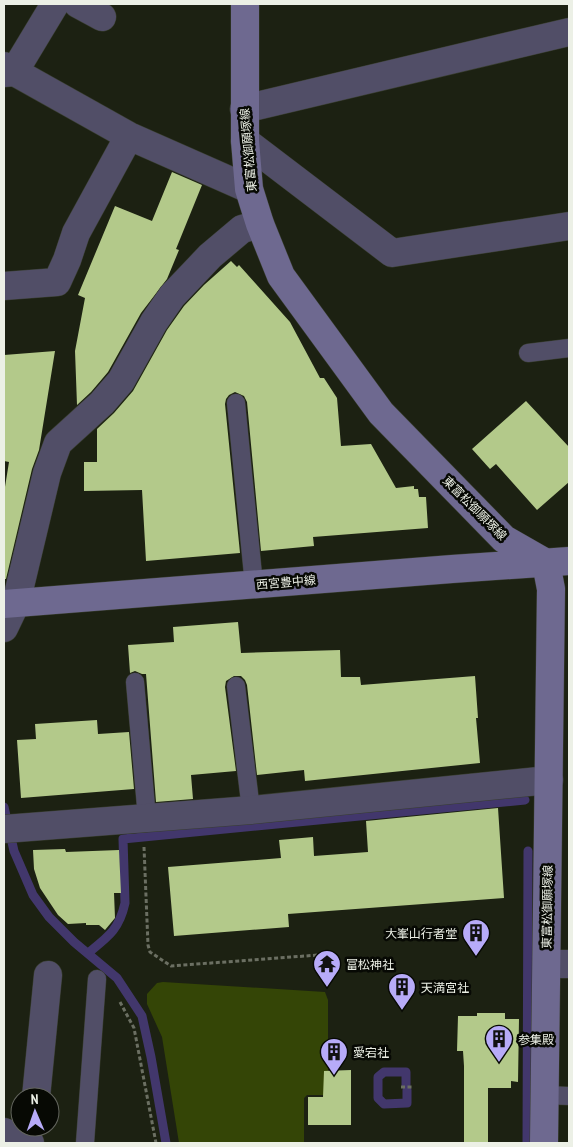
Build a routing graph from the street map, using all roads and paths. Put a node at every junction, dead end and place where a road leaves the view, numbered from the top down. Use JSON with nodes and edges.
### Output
{"nodes":[{"id":1,"x":55,"y":4,"type":"edge"},
{"id":2,"x":78,"y":4,"type":"edge"},
{"id":3,"x":245,"y":4,"type":"edge"},
{"id":4,"x":102,"y":16,"type":"dead end"},
{"id":5,"x":569,"y":32,"type":"edge"},
{"id":6,"x":7,"y":70,"type":"edge"},
{"id":7,"x":244,"y":109,"type":"junction"},
{"id":8,"x":129,"y":136,"type":"junction"},
{"id":9,"x":245,"y":140,"type":"junction"},
{"id":10,"x":249,"y":189,"type":"junction"},
{"id":11,"x":260,"y":224,"type":"junction"},
{"id":12,"x":569,"y":226,"type":"edge"},
{"id":13,"x":4,"y":286,"type":"edge"},
{"id":14,"x":569,"y":348,"type":"edge"},
{"id":15,"x":528,"y":353,"type":"dead end"},
{"id":16,"x":236,"y":403,"type":"dead end"},
{"id":17,"x":558,"y":562,"type":"edge"},
{"id":18,"x":254,"y":585,"type":"junction"},
{"id":19,"x":10,"y":604,"type":"edge"},
{"id":20,"x":4,"y":628,"type":"edge"},
{"id":21,"x":134,"y":682,"type":"dead end"},
{"id":22,"x":236,"y":686,"type":"dead end"},
{"id":23,"x":549,"y":780,"type":"junction"},
{"id":24,"x":251,"y":810,"type":"junction"},
{"id":25,"x":145,"y":818,"type":"junction"},
{"id":26,"x":11,"y":829,"type":"edge"},
{"id":27,"x":332,"y":954,"type":"dead end"},
{"id":28,"x":558,"y":964,"type":"edge"},
{"id":29,"x":48,"y":975,"type":"dead end"},
{"id":30,"x":96,"y":978,"type":"joint"},
{"id":31,"x":37,"y":1087,"type":"edge"},
{"id":32,"x":401,"y":1087,"type":"dead end"},
{"id":33,"x":413,"y":1087,"type":"dead end"},
{"id":34,"x":557,"y":1096,"type":"edge"},
{"id":35,"x":4,"y":1132,"type":"edge"},
{"id":36,"x":31,"y":1143,"type":"edge"},
{"id":37,"x":85,"y":1143,"type":"edge"},
{"id":38,"x":156,"y":1143,"type":"edge"},
{"id":39,"x":544,"y":1143,"type":"edge"}],
"edges":[{"from":1,"to":6,"type":"street"},
{"from":2,"to":4,"type":"street"},
{"from":3,"to":7,"type":"main road","name":"東富松御願塚線"},
{"from":5,"to":7,"type":"street"},
{"from":6,"to":8,"type":"street"},
{"from":7,"to":9,"type":"main road","name":"東富松御願塚線"},
{"from":8,"to":10,"type":"street"},
{"from":8,"to":13,"type":"street"},
{"from":9,"to":10,"type":"main road","name":"東富松御願塚線"},
{"from":9,"to":12,"type":"street"},
{"from":10,"to":11,"type":"main road","name":"東富松御願塚線"},
{"from":11,"to":17,"type":"main road","name":"東富松御願塚線"},
{"from":11,"to":19,"type":"street"},
{"from":14,"to":15,"type":"lane"},
{"from":16,"to":18,"type":"lane"},
{"from":17,"to":18,"type":"main road","name":"西宮豊中線"},
{"from":17,"to":23,"type":"main road","name":"東富松御願塚線"},
{"from":18,"to":19,"type":"main road","name":"西宮豊中線"},
{"from":19,"to":20,"type":"street"},
{"from":21,"to":25,"type":"lane"},
{"from":22,"to":24,"type":"lane"},
{"from":23,"to":24,"type":"street"},
{"from":23,"to":28,"type":"main road","name":"東富松御願塚線"},
{"from":24,"to":25,"type":"street"},
{"from":25,"to":26,"type":"street"},
{"from":25,"to":27,"type":"path"},
{"from":28,"to":34,"type":"main road","name":"東富松御願塚線"},
{"from":29,"to":31,"type":"street"},
{"from":30,"to":37,"type":"lane"},
{"from":30,"to":38,"type":"path"},
{"from":32,"to":33,"type":"path"},
{"from":34,"to":39,"type":"main road","name":"東富松御願塚線"},
{"from":35,"to":36,"type":"street"}]}
